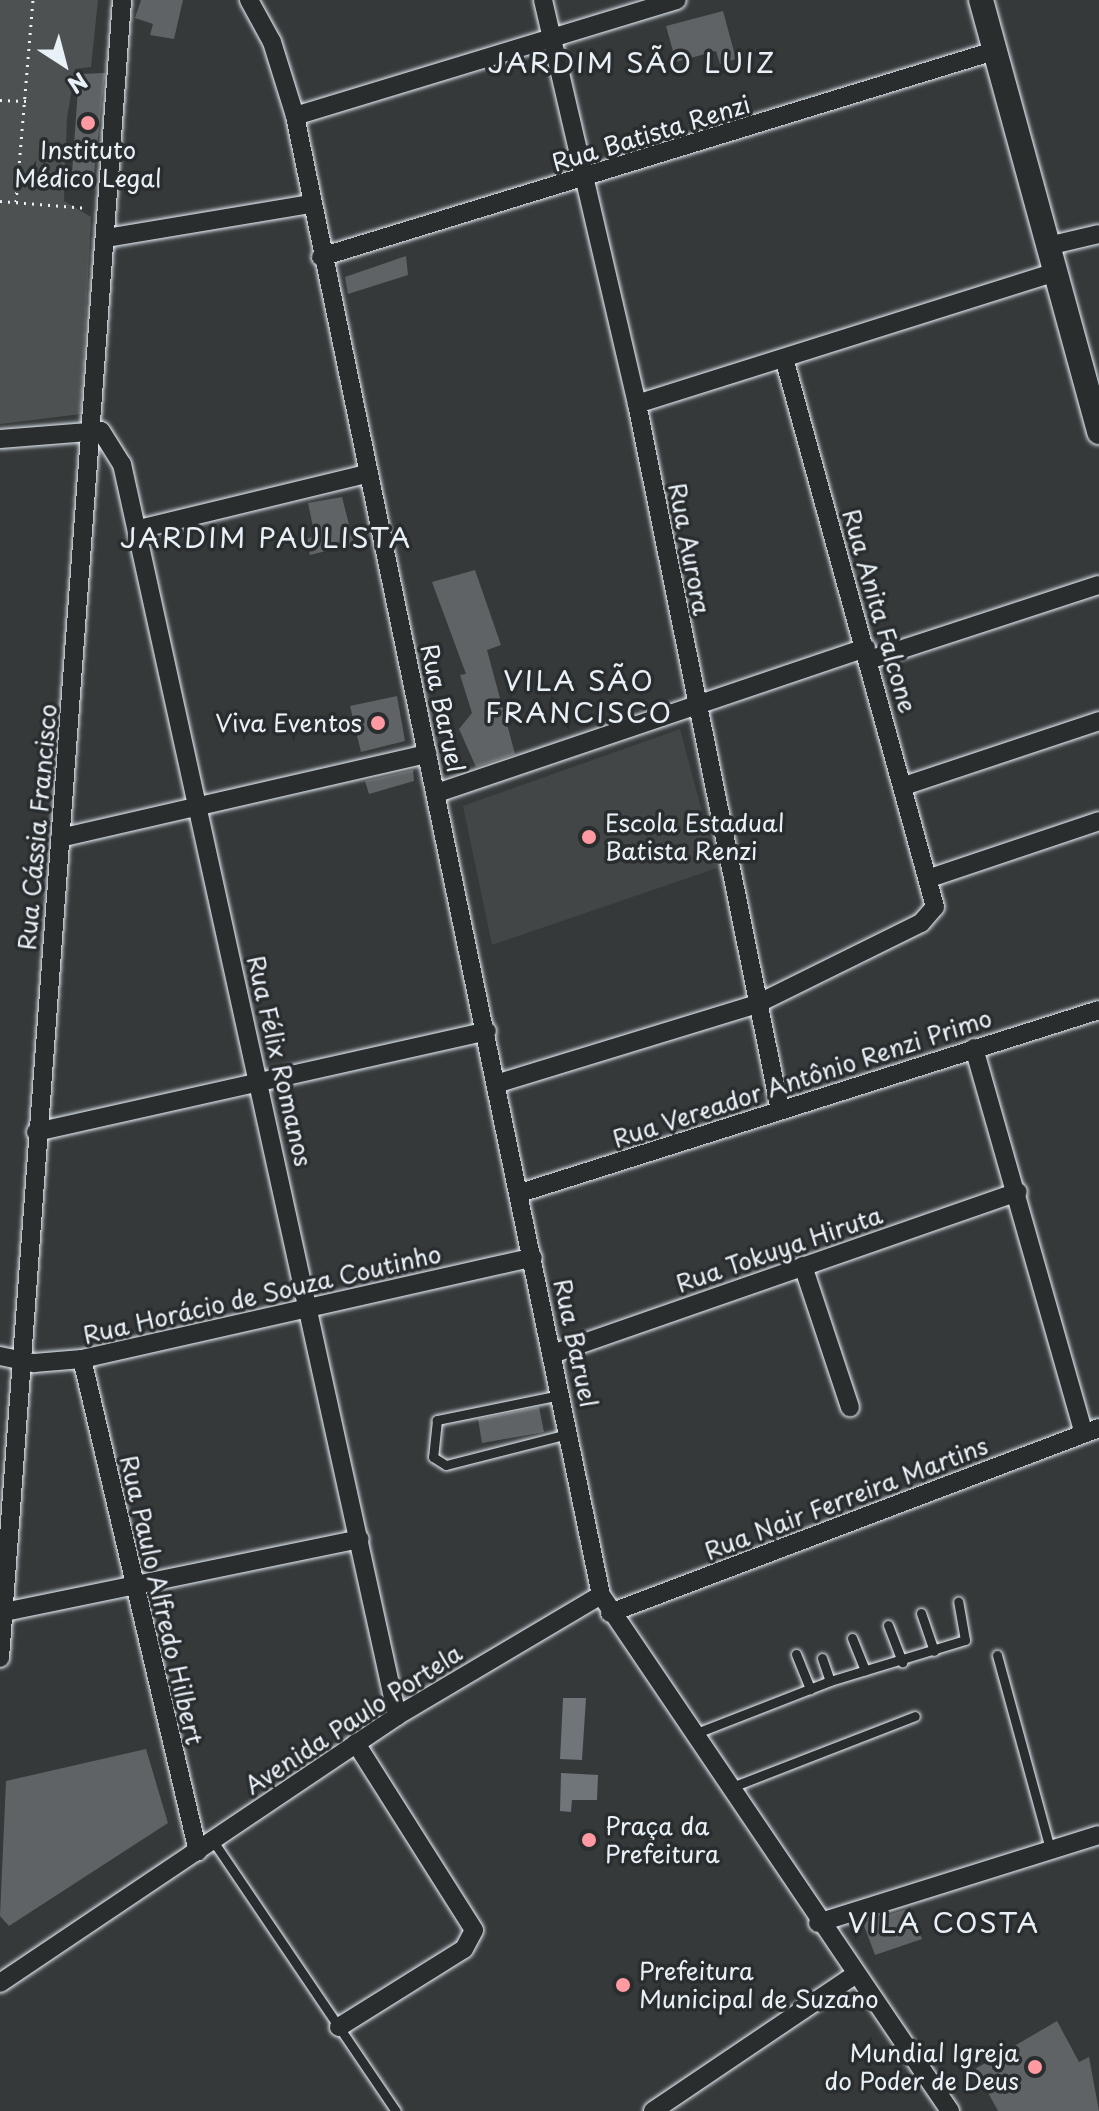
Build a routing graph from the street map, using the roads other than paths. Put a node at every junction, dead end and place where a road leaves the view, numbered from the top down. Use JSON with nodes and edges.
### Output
{"nodes":[{"id":1,"x":122,"y":0,"type":"edge"},
{"id":2,"x":249,"y":0,"type":"edge"},
{"id":3,"x":543,"y":0,"type":"edge"},
{"id":4,"x":677,"y":0,"type":"edge"},
{"id":5,"x":981,"y":0,"type":"edge"},
{"id":6,"x":553,"y":38,"type":"junction"},
{"id":7,"x":994,"y":51,"type":"junction"},
{"id":8,"x":295,"y":116,"type":"junction"},
{"id":9,"x":586,"y":179,"type":"junction"},
{"id":10,"x":311,"y":204,"type":"junction"},
{"id":11,"x":1099,"y":234,"type":"edge"},
{"id":12,"x":107,"y":238,"type":"junction"},
{"id":13,"x":1048,"y":246,"type":"junction"},
{"id":14,"x":321,"y":257,"type":"junction"},
{"id":15,"x":1055,"y":272,"type":"junction"},
{"id":16,"x":784,"y":358,"type":"junction"},
{"id":17,"x":637,"y":404,"type":"junction"},
{"id":18,"x":92,"y":432,"type":"junction"},
{"id":19,"x":1099,"y":432,"type":"edge"},
{"id":20,"x":0,"y":439,"type":"edge"},
{"id":21,"x":367,"y":474,"type":"junction"},
{"id":22,"x":139,"y":529,"type":"junction"},
{"id":23,"x":1099,"y":585,"type":"edge"},
{"id":24,"x":868,"y":654,"type":"junction"},
{"id":25,"x":697,"y":708,"type":"junction"},
{"id":26,"x":1099,"y":721,"type":"edge"},
{"id":27,"x":428,"y":754,"type":"junction"},
{"id":28,"x":904,"y":786,"type":"junction"},
{"id":29,"x":437,"y":793,"type":"junction"},
{"id":30,"x":197,"y":806,"type":"junction"},
{"id":31,"x":1099,"y":821,"type":"edge"},
{"id":32,"x":60,"y":838,"type":"junction"},
{"id":33,"x":930,"y":878,"type":"junction"},
{"id":34,"x":757,"y":1004,"type":"junction"},
{"id":35,"x":1099,"y":1010,"type":"edge"},
{"id":36,"x":487,"y":1031,"type":"junction"},
{"id":37,"x":974,"y":1048,"type":"junction"},
{"id":38,"x":260,"y":1077,"type":"junction"},
{"id":39,"x":499,"y":1083,"type":"junction"},
{"id":40,"x":780,"y":1110,"type":"junction"},
{"id":41,"x":36,"y":1132,"type":"junction"},
{"id":42,"x":1018,"y":1192,"type":"junction"},
{"id":43,"x":520,"y":1193,"type":"junction"},
{"id":44,"x":533,"y":1257,"type":"junction"},
{"id":45,"x":803,"y":1266,"type":"junction"},
{"id":46,"x":310,"y":1308,"type":"junction"},
{"id":47,"x":555,"y":1353,"type":"junction"},
{"id":48,"x":0,"y":1356,"type":"edge"},
{"id":49,"x":82,"y":1359,"type":"junction"},
{"id":50,"x":19,"y":1361,"type":"junction"},
{"id":51,"x":563,"y":1394,"type":"junction"},
{"id":52,"x":850,"y":1407,"type":"dead end"},
{"id":53,"x":1092,"y":1431,"type":"edge"},
{"id":54,"x":570,"y":1433,"type":"junction"},
{"id":55,"x":360,"y":1539,"type":"junction"},
{"id":56,"x":133,"y":1587,"type":"junction"},
{"id":57,"x":601,"y":1595,"type":"junction"},
{"id":58,"x":958,"y":1602,"type":"dead end"},
{"id":59,"x":4,"y":1612,"type":"junction"},
{"id":60,"x":610,"y":1613,"type":"junction"},
{"id":61,"x":921,"y":1613,"type":"dead end"},
{"id":62,"x":888,"y":1625,"type":"dead end"},
{"id":63,"x":852,"y":1638,"type":"dead end"},
{"id":64,"x":934,"y":1651,"type":"junction"},
{"id":65,"x":796,"y":1654,"type":"dead end"},
{"id":66,"x":997,"y":1655,"type":"dead end"},
{"id":67,"x":0,"y":1658,"type":"edge"},
{"id":68,"x":822,"y":1658,"type":"dead end"},
{"id":69,"x":902,"y":1662,"type":"junction"},
{"id":70,"x":865,"y":1670,"type":"junction"},
{"id":71,"x":830,"y":1681,"type":"junction"},
{"id":72,"x":810,"y":1689,"type":"junction"},
{"id":73,"x":397,"y":1716,"type":"junction"},
{"id":74,"x":915,"y":1716,"type":"dead end"},
{"id":75,"x":691,"y":1735,"type":"junction"},
{"id":76,"x":356,"y":1743,"type":"junction"},
{"id":77,"x":729,"y":1789,"type":"junction"},
{"id":78,"x":1099,"y":1835,"type":"edge"},
{"id":79,"x":206,"y":1846,"type":"junction"},
{"id":80,"x":1050,"y":1849,"type":"junction"},
{"id":81,"x":818,"y":1923,"type":"junction"},
{"id":82,"x":853,"y":1976,"type":"junction"},
{"id":83,"x":0,"y":1983,"type":"edge"},
{"id":84,"x":339,"y":2027,"type":"junction"},
{"id":85,"x":944,"y":2109,"type":"edge"},
{"id":86,"x":396,"y":2111,"type":"edge"},
{"id":87,"x":653,"y":2111,"type":"edge"}],
"edges":[{"from":1,"to":12,"type":"street","name":"Rua Cássia Francisco"},
{"from":2,"to":8,"type":"street","name":"Rua Baruel"},
{"from":3,"to":6,"type":"street","name":"Rua Aurora"},
{"from":4,"to":6,"type":"street"},
{"from":5,"to":7,"type":"main road"},
{"from":6,"to":8,"type":"street"},
{"from":6,"to":9,"type":"street","name":"Rua Aurora"},
{"from":7,"to":9,"type":"street","name":"Rua Batista Renzi"},
{"from":7,"to":13,"type":"main road"},
{"from":8,"to":10,"type":"street","name":"Rua Baruel"},
{"from":9,"to":14,"type":"street","name":"Rua Batista Renzi"},
{"from":9,"to":17,"type":"street","name":"Rua Aurora"},
{"from":10,"to":12,"type":"street"},
{"from":10,"to":14,"type":"street","name":"Rua Baruel"},
{"from":11,"to":13,"type":"street"},
{"from":12,"to":18,"type":"street","name":"Rua Cássia Francisco"},
{"from":13,"to":15,"type":"main road"},
{"from":14,"to":21,"type":"street","name":"Rua Baruel"},
{"from":15,"to":16,"type":"street"},
{"from":15,"to":19,"type":"main road"},
{"from":16,"to":17,"type":"street"},
{"from":16,"to":24,"type":"street","name":"Rua Anita Falcone"},
{"from":17,"to":25,"type":"street","name":"Rua Aurora"},
{"from":18,"to":20,"type":"street"},
{"from":18,"to":22,"type":"street","name":"Rua Félix Romanos"},
{"from":18,"to":32,"type":"street","name":"Rua Cássia Francisco"},
{"from":21,"to":22,"type":"street"},
{"from":21,"to":27,"type":"street","name":"Rua Baruel"},
{"from":22,"to":30,"type":"street","name":"Rua Félix Romanos"},
{"from":23,"to":24,"type":"street"},
{"from":24,"to":25,"type":"street"},
{"from":24,"to":28,"type":"street","name":"Rua Anita Falcone"},
{"from":25,"to":29,"type":"street"},
{"from":25,"to":34,"type":"street","name":"Rua Aurora"},
{"from":26,"to":28,"type":"street"},
{"from":27,"to":29,"type":"street","name":"Rua Baruel"},
{"from":27,"to":30,"type":"street"},
{"from":28,"to":33,"type":"street","name":"Rua Anita Falcone"},
{"from":29,"to":36,"type":"street","name":"Rua Baruel"},
{"from":30,"to":32,"type":"street"},
{"from":30,"to":38,"type":"street","name":"Rua Félix Romanos"},
{"from":31,"to":33,"type":"street"},
{"from":32,"to":41,"type":"street","name":"Rua Cássia Francisco"},
{"from":33,"to":34,"type":"street","name":"Rua Anita Falcone"},
{"from":34,"to":39,"type":"street"},
{"from":34,"to":40,"type":"street","name":"Rua Aurora"},
{"from":35,"to":37,"type":"street","name":"Rua Vereador Antônio Renzi Primo"},
{"from":36,"to":38,"type":"street"},
{"from":36,"to":39,"type":"street","name":"Rua Baruel"},
{"from":37,"to":40,"type":"street","name":"Rua Vereador Antônio Renzi Primo"},
{"from":37,"to":42,"type":"street"},
{"from":38,"to":41,"type":"street"},
{"from":38,"to":46,"type":"street","name":"Rua Félix Romanos"},
{"from":39,"to":43,"type":"street","name":"Rua Baruel"},
{"from":40,"to":43,"type":"street","name":"Rua Vereador Antônio Renzi Primo"},
{"from":41,"to":50,"type":"street","name":"Rua Cássia Francisco"},
{"from":42,"to":45,"type":"street","name":"Rua Tokuya Hiruta"},
{"from":42,"to":53,"type":"street"},
{"from":43,"to":44,"type":"street","name":"Rua Baruel"},
{"from":44,"to":46,"type":"street","name":"Rua Horácio de Souza Coutinho"},
{"from":44,"to":47,"type":"street","name":"Rua Baruel"},
{"from":45,"to":47,"type":"street","name":"Rua Tokuya Hiruta"},
{"from":45,"to":52,"type":"street"},
{"from":46,"to":49,"type":"street","name":"Rua Horácio de Souza Coutinho"},
{"from":46,"to":55,"type":"street","name":"Rua Félix Romanos"},
{"from":47,"to":51,"type":"street","name":"Rua Baruel"},
{"from":48,"to":50,"type":"street","name":"Rua Horácio de Souza Coutinho"},
{"from":49,"to":50,"type":"street","name":"Rua Horácio de Souza Coutinho"},
{"from":49,"to":56,"type":"street","name":"Rua Paulo Alfredo Hilbert"},
{"from":50,"to":59,"type":"street","name":"Rua Cássia Francisco"},
{"from":51,"to":54,"type":"street","name":"Rua Baruel"},
{"from":51,"to":54,"type":"lane"},
{"from":53,"to":60,"type":"street","name":"Rua Nair Ferreira Martins"},
{"from":54,"to":57,"type":"street"},
{"from":55,"to":56,"type":"street"},
{"from":55,"to":73,"type":"street","name":"Rua Félix Romanos"},
{"from":56,"to":59,"type":"street"},
{"from":56,"to":79,"type":"street","name":"Rua Paulo Alfredo Hilbert"},
{"from":57,"to":60,"type":"street"},
{"from":57,"to":73,"type":"street","name":"Avenida Paulo Portela"},
{"from":58,"to":64,"type":"lane"},
{"from":59,"to":67,"type":"street","name":"Rua Cássia Francisco"},
{"from":60,"to":75,"type":"street"},
{"from":61,"to":64,"type":"lane"},
{"from":62,"to":69,"type":"lane"},
{"from":63,"to":70,"type":"lane"},
{"from":64,"to":69,"type":"lane"},
{"from":65,"to":72,"type":"lane"},
{"from":66,"to":80,"type":"lane"},
{"from":68,"to":71,"type":"lane"},
{"from":69,"to":70,"type":"lane"},
{"from":70,"to":71,"type":"lane"},
{"from":71,"to":72,"type":"lane"},
{"from":72,"to":75,"type":"lane"},
{"from":73,"to":76,"type":"street","name":"Avenida Paulo Portela"},
{"from":74,"to":77,"type":"lane"},
{"from":75,"to":77,"type":"street"},
{"from":76,"to":79,"type":"street","name":"Avenida Paulo Portela"},
{"from":76,"to":84,"type":"street"},
{"from":77,"to":81,"type":"street"},
{"from":78,"to":80,"type":"street"},
{"from":79,"to":83,"type":"street","name":"Avenida Paulo Portela"},
{"from":79,"to":84,"type":"lane"},
{"from":80,"to":81,"type":"street"},
{"from":81,"to":82,"type":"street"},
{"from":82,"to":85,"type":"street"},
{"from":82,"to":87,"type":"street"},
{"from":84,"to":86,"type":"lane"}]}
